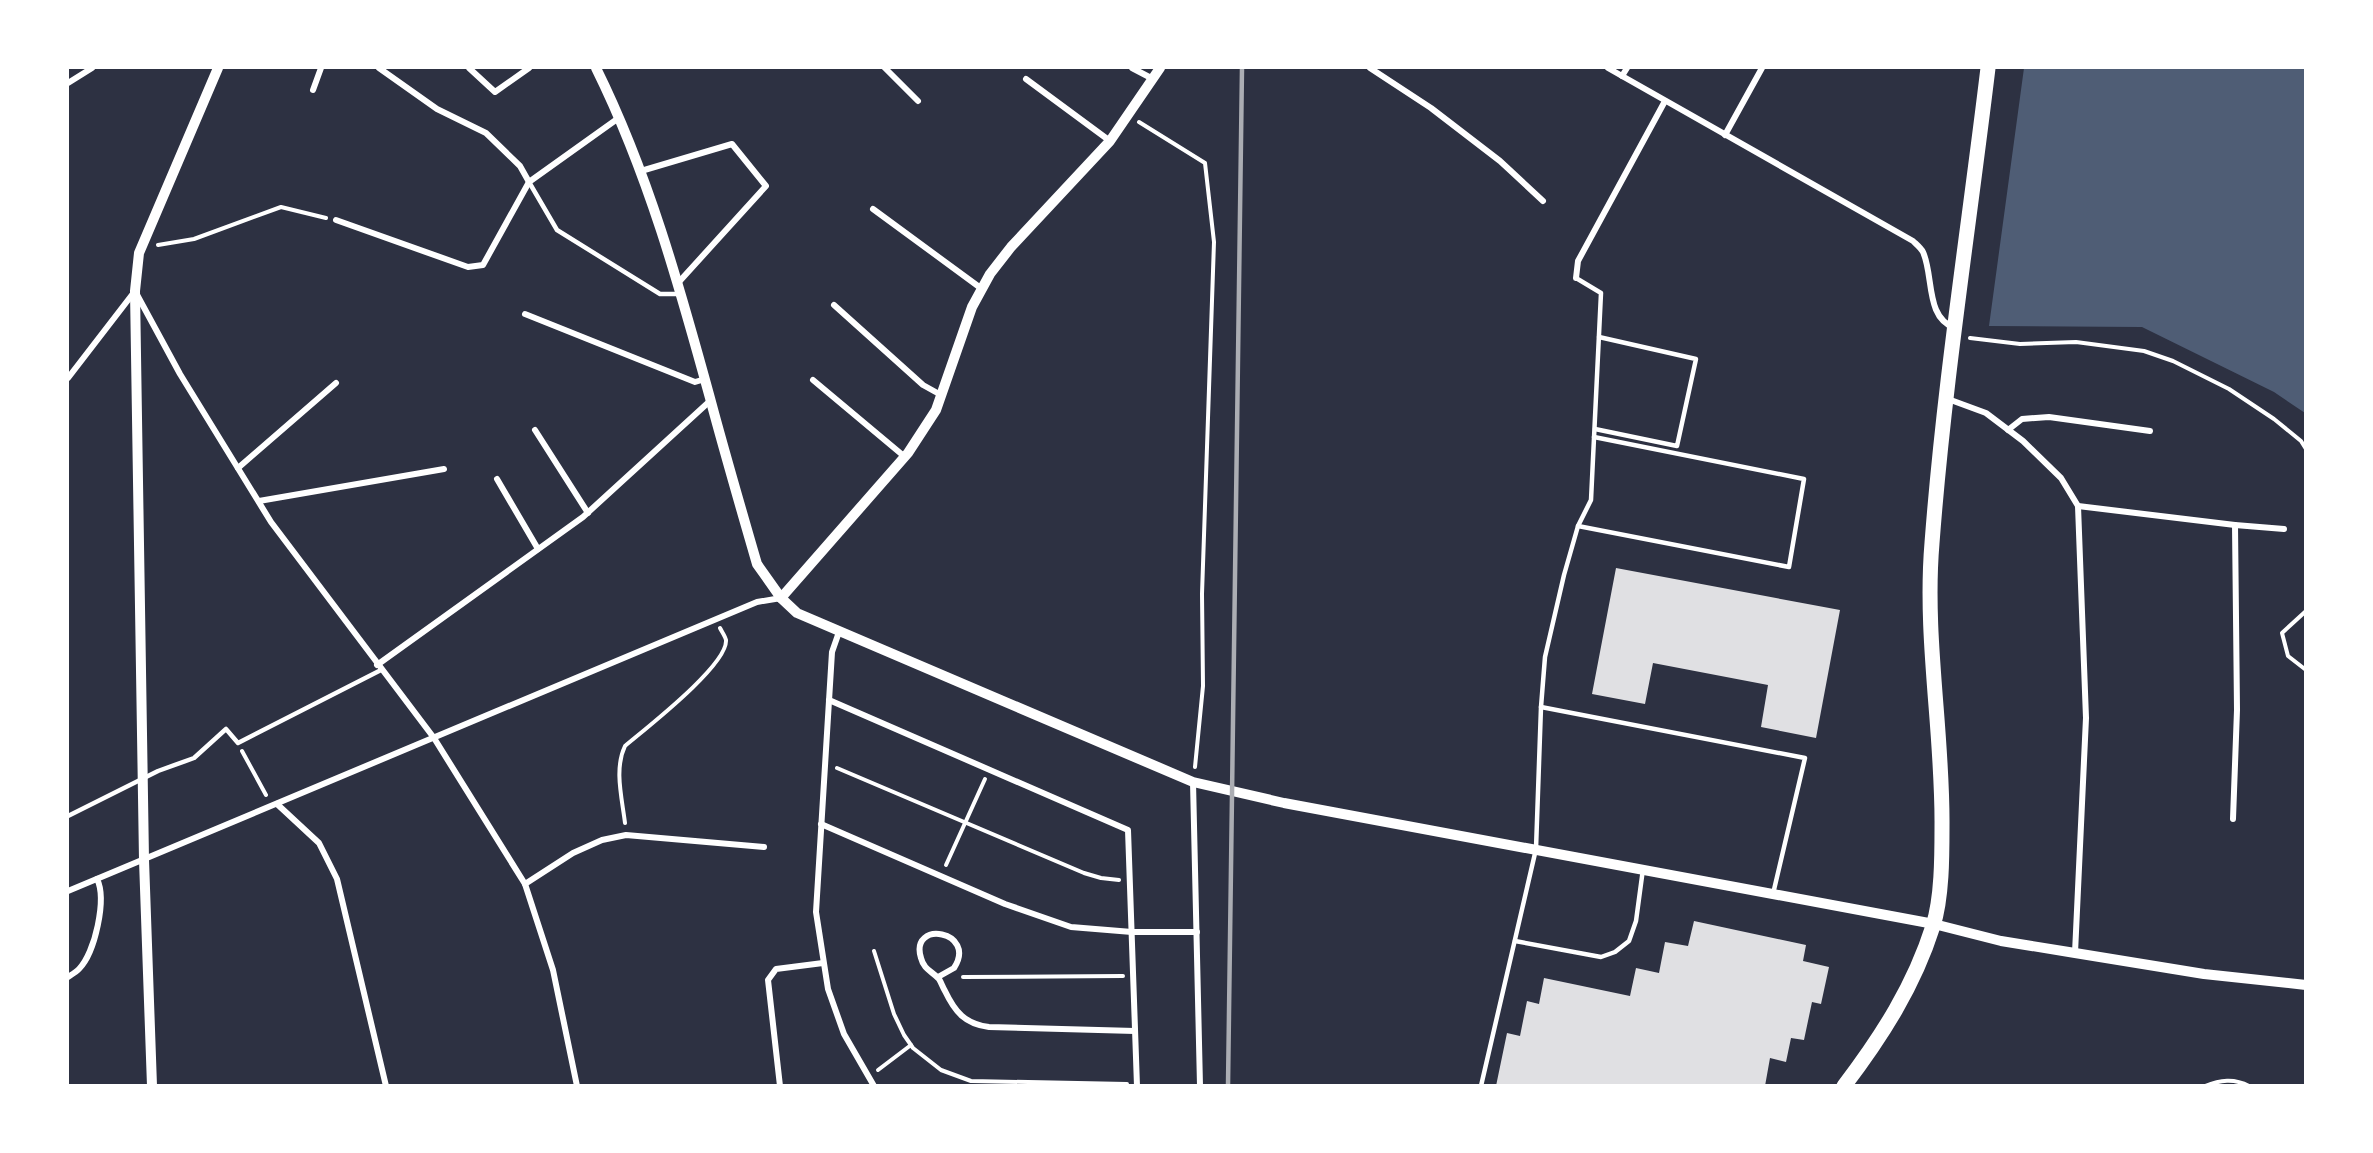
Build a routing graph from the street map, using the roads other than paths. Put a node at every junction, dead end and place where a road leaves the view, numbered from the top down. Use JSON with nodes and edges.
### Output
{"nodes":[{"id":1,"x":92,"y":68,"type":"edge"},
{"id":2,"x":218,"y":68,"type":"edge"},
{"id":3,"x":321,"y":68,"type":"edge"},
{"id":4,"x":379,"y":68,"type":"edge"},
{"id":5,"x":469,"y":68,"type":"edge"},
{"id":6,"x":529,"y":68,"type":"edge"},
{"id":7,"x":596,"y":68,"type":"edge"},
{"id":8,"x":885,"y":68,"type":"edge"},
{"id":9,"x":1132,"y":68,"type":"edge"},
{"id":10,"x":1160,"y":68,"type":"edge"},
{"id":11,"x":1370,"y":68,"type":"edge"},
{"id":12,"x":1608,"y":68,"type":"edge"},
{"id":13,"x":1627,"y":68,"type":"edge"},
{"id":14,"x":1762,"y":68,"type":"edge"},
{"id":15,"x":1988,"y":68,"type":"edge"},
{"id":16,"x":1622,"y":76,"type":"junction"},
{"id":17,"x":1026,"y":79,"type":"dead end"},
{"id":18,"x":1153,"y":79,"type":"junction"},
{"id":19,"x":68,"y":83,"type":"edge"},
{"id":20,"x":313,"y":90,"type":"dead end"},
{"id":21,"x":1665,"y":100,"type":"junction"},
{"id":22,"x":918,"y":101,"type":"dead end"},
{"id":23,"x":620,"y":117,"type":"junction"},
{"id":24,"x":1725,"y":135,"type":"junction"},
{"id":25,"x":1110,"y":141,"type":"junction"},
{"id":26,"x":641,"y":171,"type":"junction"},
{"id":27,"x":529,"y":182,"type":"junction"},
{"id":28,"x":1542,"y":201,"type":"dead end"},
{"id":29,"x":873,"y":209,"type":"dead end"},
{"id":30,"x":336,"y":220,"type":"road end"},
{"id":31,"x":1576,"y":278,"type":"joint"},
{"id":32,"x":680,"y":288,"type":"junction"},
{"id":33,"x":982,"y":290,"type":"junction"},
{"id":34,"x":135,"y":291,"type":"junction"},
{"id":35,"x":834,"y":305,"type":"dead end"},
{"id":36,"x":525,"y":314,"type":"dead end"},
{"id":37,"x":1955,"y":332,"type":"junction"},
{"id":38,"x":1599,"y":337,"type":"junction"},
{"id":39,"x":68,"y":378,"type":"edge"},
{"id":40,"x":705,"y":379,"type":"junction"},
{"id":41,"x":813,"y":380,"type":"dead end"},
{"id":42,"x":336,"y":383,"type":"dead end"},
{"id":43,"x":941,"y":395,"type":"junction"},
{"id":44,"x":1945,"y":398,"type":"junction"},
{"id":45,"x":711,"y":400,"type":"junction"},
{"id":46,"x":1595,"y":429,"type":"junction"},
{"id":47,"x":535,"y":430,"type":"dead end"},
{"id":48,"x":2008,"y":430,"type":"junction"},
{"id":49,"x":2150,"y":431,"type":"dead end"},
{"id":50,"x":1594,"y":437,"type":"junction"},
{"id":51,"x":905,"y":457,"type":"junction"},
{"id":52,"x":238,"y":468,"type":"junction"},
{"id":53,"x":444,"y":469,"type":"dead end"},
{"id":54,"x":497,"y":479,"type":"dead end"},
{"id":55,"x":259,"y":501,"type":"junction"},
{"id":56,"x":2078,"y":506,"type":"junction"},
{"id":57,"x":588,"y":513,"type":"junction"},
{"id":58,"x":2235,"y":525,"type":"junction"},
{"id":59,"x":1578,"y":526,"type":"junction"},
{"id":60,"x":2284,"y":529,"type":"dead end"},
{"id":61,"x":538,"y":549,"type":"junction"},
{"id":62,"x":781,"y":598,"type":"junction"},
{"id":63,"x":839,"y":632,"type":"junction"},
{"id":64,"x":379,"y":668,"type":"junction"},
{"id":65,"x":829,"y":700,"type":"junction"},
{"id":66,"x":1541,"y":707,"type":"junction"},
{"id":67,"x":434,"y":738,"type":"junction"},
{"id":68,"x":144,"y":778,"type":"junction"},
{"id":69,"x":1193,"y":782,"type":"junction"},
{"id":70,"x":274,"y":805,"type":"junction"},
{"id":71,"x":68,"y":816,"type":"edge"},
{"id":72,"x":2233,"y":819,"type":"dead end"},
{"id":73,"x":821,"y":825,"type":"junction"},
{"id":74,"x":764,"y":847,"type":"dead end"},
{"id":75,"x":1536,"y":849,"type":"junction"},
{"id":76,"x":144,"y":860,"type":"junction"},
{"id":77,"x":1643,"y":869,"type":"junction"},
{"id":78,"x":97,"y":879,"type":"junction"},
{"id":79,"x":525,"y":884,"type":"junction"},
{"id":80,"x":68,"y":891,"type":"edge"},
{"id":81,"x":1773,"y":894,"type":"junction"},
{"id":82,"x":1934,"y":924,"type":"junction"},
{"id":83,"x":1131,"y":932,"type":"junction"},
{"id":84,"x":1197,"y":932,"type":"junction"},
{"id":85,"x":1515,"y":941,"type":"junction"},
{"id":86,"x":2074,"y":953,"type":"junction"},
{"id":87,"x":823,"y":963,"type":"junction"},
{"id":88,"x":68,"y":977,"type":"edge"},
{"id":89,"x":938,"y":977,"type":"junction"},
{"id":90,"x":2306,"y":985,"type":"edge"},
{"id":91,"x":1135,"y":1031,"type":"junction"},
{"id":92,"x":1137,"y":1085,"type":"edge"},
{"id":93,"x":152,"y":1086,"type":"edge"},
{"id":94,"x":386,"y":1086,"type":"edge"},
{"id":95,"x":577,"y":1086,"type":"edge"},
{"id":96,"x":780,"y":1086,"type":"edge"},
{"id":97,"x":874,"y":1086,"type":"edge"},
{"id":98,"x":1200,"y":1086,"type":"edge"},
{"id":99,"x":1481,"y":1086,"type":"edge"},
{"id":100,"x":1844,"y":1086,"type":"edge"}],
"edges":[{"from":1,"to":19,"type":"street"},
{"from":2,"to":34,"type":"street"},
{"from":3,"to":20,"type":"street"},
{"from":4,"to":27,"type":"street"},
{"from":5,"to":6,"type":"street"},
{"from":7,"to":23,"type":"street"},
{"from":8,"to":22,"type":"street"},
{"from":9,"to":18,"type":"street"},
{"from":10,"to":18,"type":"street"},
{"from":11,"to":28,"type":"street"},
{"from":12,"to":16,"type":"street"},
{"from":13,"to":16,"type":"street"},
{"from":14,"to":24,"type":"street"},
{"from":15,"to":37,"type":"main road"},
{"from":16,"to":21,"type":"street"},
{"from":17,"to":25,"type":"street"},
{"from":18,"to":25,"type":"street"},
{"from":21,"to":24,"type":"street"},
{"from":21,"to":31,"type":"street"},
{"from":23,"to":26,"type":"street"},
{"from":23,"to":27,"type":"street"},
{"from":24,"to":37,"type":"street"},
{"from":25,"to":33,"type":"street"},
{"from":26,"to":32,"type":"street"},
{"from":26,"to":32,"type":"street"},
{"from":27,"to":30,"type":"street"},
{"from":27,"to":32,"type":"lane"},
{"from":29,"to":33,"type":"street"},
{"from":31,"to":38,"type":"lane"},
{"from":32,"to":40,"type":"street"},
{"from":33,"to":43,"type":"street"},
{"from":34,"to":39,"type":"street"},
{"from":34,"to":52,"type":"street"},
{"from":34,"to":68,"type":"street"},
{"from":35,"to":43,"type":"street"},
{"from":36,"to":40,"type":"street"},
{"from":37,"to":44,"type":"main road"},
{"from":38,"to":46,"type":"lane"},
{"from":38,"to":46,"type":"lane"},
{"from":40,"to":45,"type":"street"},
{"from":41,"to":51,"type":"street"},
{"from":42,"to":52,"type":"street"},
{"from":43,"to":51,"type":"street"},
{"from":44,"to":48,"type":"street"},
{"from":44,"to":82,"type":"main road"},
{"from":45,"to":57,"type":"street"},
{"from":45,"to":62,"type":"street"},
{"from":46,"to":50,"type":"lane"},
{"from":47,"to":57,"type":"street"},
{"from":48,"to":49,"type":"street"},
{"from":48,"to":56,"type":"street"},
{"from":50,"to":59,"type":"lane"},
{"from":50,"to":59,"type":"lane"},
{"from":51,"to":62,"type":"street"},
{"from":52,"to":55,"type":"street"},
{"from":53,"to":55,"type":"street"},
{"from":54,"to":61,"type":"street"},
{"from":55,"to":64,"type":"street"},
{"from":56,"to":58,"type":"street"},
{"from":56,"to":86,"type":"street"},
{"from":57,"to":61,"type":"street"},
{"from":58,"to":60,"type":"street"},
{"from":58,"to":72,"type":"street"},
{"from":59,"to":66,"type":"lane"},
{"from":61,"to":64,"type":"street"},
{"from":62,"to":63,"type":"street"},
{"from":62,"to":67,"type":"street"},
{"from":63,"to":65,"type":"street"},
{"from":63,"to":69,"type":"street"},
{"from":64,"to":67,"type":"street"},
{"from":64,"to":68,"type":"lane"},
{"from":65,"to":73,"type":"street"},
{"from":65,"to":83,"type":"street"},
{"from":66,"to":75,"type":"lane"},
{"from":66,"to":81,"type":"lane"},
{"from":67,"to":70,"type":"street"},
{"from":67,"to":79,"type":"street"},
{"from":68,"to":71,"type":"lane"},
{"from":68,"to":76,"type":"street"},
{"from":69,"to":75,"type":"street"},
{"from":69,"to":84,"type":"street"},
{"from":70,"to":76,"type":"street"},
{"from":70,"to":94,"type":"street"},
{"from":73,"to":83,"type":"street"},
{"from":73,"to":87,"type":"street"},
{"from":74,"to":79,"type":"street"},
{"from":75,"to":77,"type":"street"},
{"from":75,"to":85,"type":"lane"},
{"from":76,"to":78,"type":"street"},
{"from":76,"to":93,"type":"street"},
{"from":77,"to":81,"type":"street"},
{"from":77,"to":85,"type":"lane"},
{"from":78,"to":80,"type":"street"},
{"from":78,"to":88,"type":"street"},
{"from":79,"to":95,"type":"street"},
{"from":81,"to":82,"type":"street"},
{"from":82,"to":86,"type":"street"},
{"from":82,"to":100,"type":"main road"},
{"from":83,"to":84,"type":"street"},
{"from":83,"to":91,"type":"street"},
{"from":84,"to":98,"type":"street"},
{"from":85,"to":99,"type":"lane"},
{"from":86,"to":90,"type":"street"},
{"from":87,"to":96,"type":"street"},
{"from":87,"to":97,"type":"street"},
{"from":89,"to":89,"type":"street"},
{"from":89,"to":91,"type":"street"},
{"from":91,"to":92,"type":"street"}]}
